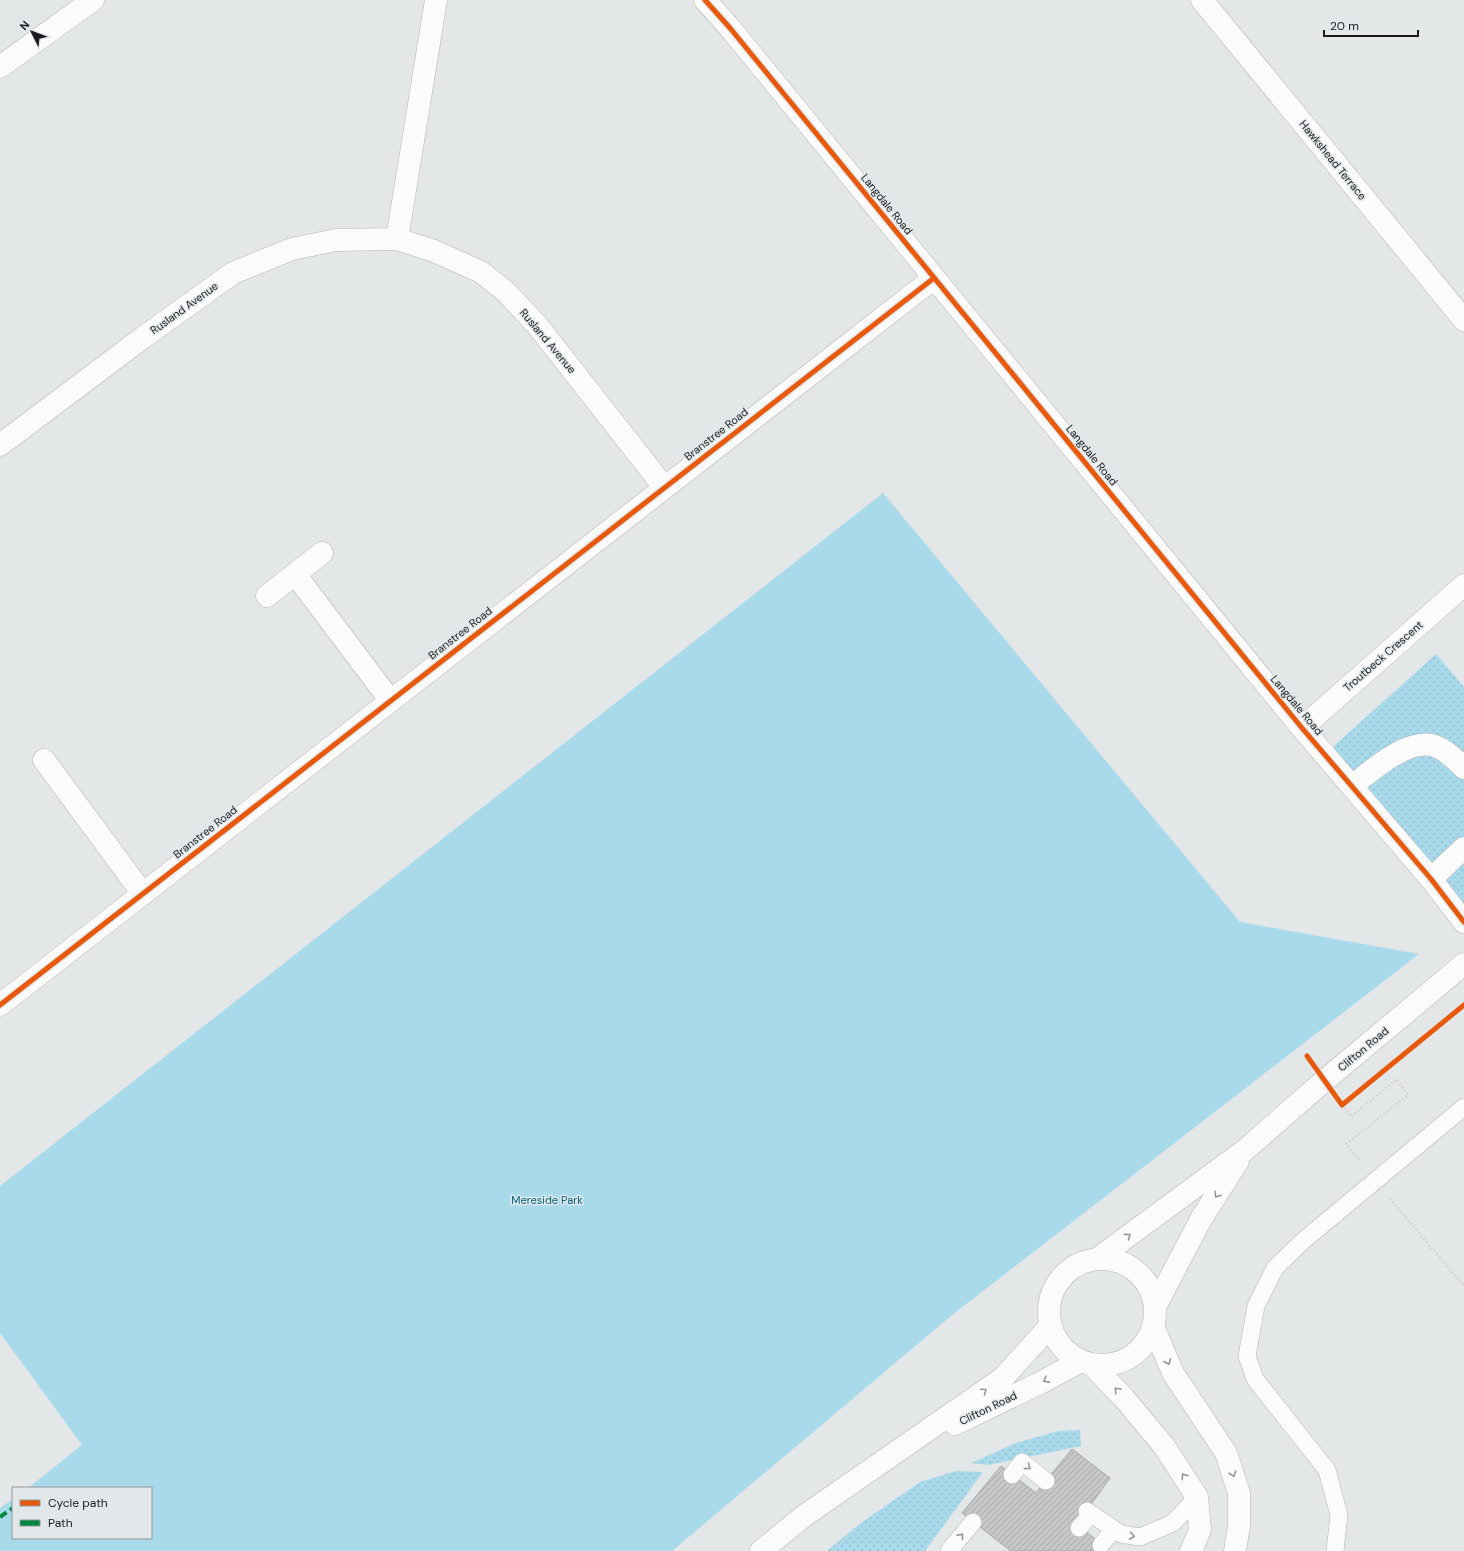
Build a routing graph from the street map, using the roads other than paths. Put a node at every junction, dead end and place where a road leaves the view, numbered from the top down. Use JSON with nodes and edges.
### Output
{"nodes":[{"id":1,"x":93,"y":0,"type":"edge"},
{"id":2,"x":436,"y":0,"type":"edge"},
{"id":3,"x":705,"y":0,"type":"edge"},
{"id":4,"x":1202,"y":0,"type":"edge"},
{"id":5,"x":0,"y":67,"type":"edge"},
{"id":6,"x":397,"y":239,"type":"junction"},
{"id":7,"x":934,"y":278,"type":"junction"},
{"id":8,"x":1464,"y":320,"type":"edge"},
{"id":9,"x":0,"y":445,"type":"edge"},
{"id":10,"x":664,"y":487,"type":"junction"},
{"id":11,"x":322,"y":553,"type":"dead end"},
{"id":12,"x":295,"y":574,"type":"junction"},
{"id":13,"x":1464,"y":585,"type":"edge"},
{"id":14,"x":267,"y":596,"type":"dead end"},
{"id":15,"x":390,"y":700,"type":"junction"},
{"id":16,"x":1302,"y":728,"type":"junction"},
{"id":17,"x":44,"y":760,"type":"dead end"},
{"id":18,"x":1464,"y":768,"type":"edge"},
{"id":19,"x":1352,"y":786,"type":"junction"},
{"id":20,"x":1464,"y":848,"type":"edge"},
{"id":21,"x":1431,"y":879,"type":"junction"},
{"id":22,"x":143,"y":894,"type":"junction"},
{"id":23,"x":1464,"y":922,"type":"edge"},
{"id":24,"x":1464,"y":964,"type":"edge"},
{"id":25,"x":0,"y":1005,"type":"edge"},
{"id":26,"x":1464,"y":1107,"type":"edge"},
{"id":27,"x":1245,"y":1150,"type":"junction"},
{"id":28,"x":1097,"y":1259,"type":"junction"},
{"id":29,"x":1154,"y":1316,"type":"junction"},
{"id":30,"x":1050,"y":1326,"type":"junction"},
{"id":31,"x":1087,"y":1363,"type":"junction"},
{"id":32,"x":894,"y":1454,"type":"junction"},
{"id":33,"x":1012,"y":1475,"type":"dead end"},
{"id":34,"x":1046,"y":1481,"type":"dead end"},
{"id":35,"x":1197,"y":1497,"type":"junction"},
{"id":36,"x":973,"y":1522,"type":"dead end"},
{"id":37,"x":1079,"y":1528,"type":"dead end"},
{"id":38,"x":1113,"y":1530,"type":"junction"},
{"id":39,"x":1101,"y":1545,"type":"dead end"},
{"id":40,"x":761,"y":1551,"type":"edge"},
{"id":41,"x":949,"y":1551,"type":"edge"},
{"id":42,"x":1191,"y":1551,"type":"edge"},
{"id":43,"x":1235,"y":1551,"type":"edge"},
{"id":44,"x":1335,"y":1551,"type":"edge"}],
"edges":[{"from":1,"to":5,"type":"street"},
{"from":2,"to":6,"type":"street"},
{"from":3,"to":7,"type":"street","name":"Langdale Road"},
{"from":4,"to":8,"type":"street","name":"Hawkshead Terrace"},
{"from":6,"to":9,"type":"street","name":"Rusland Avenue"},
{"from":6,"to":10,"type":"street","name":"Rusland Avenue"},
{"from":7,"to":10,"type":"street","name":"Branstree Road"},
{"from":7,"to":16,"type":"street","name":"Langdale Road"},
{"from":10,"to":15,"type":"street","name":"Branstree Road"},
{"from":11,"to":12,"type":"street"},
{"from":12,"to":14,"type":"street"},
{"from":12,"to":15,"type":"street"},
{"from":13,"to":16,"type":"street","name":"Troutbeck Crescent"},
{"from":15,"to":22,"type":"street","name":"Branstree Road"},
{"from":16,"to":19,"type":"street","name":"Langdale Road"},
{"from":17,"to":22,"type":"street"},
{"from":18,"to":19,"type":"street"},
{"from":19,"to":21,"type":"street","name":"Langdale Road"},
{"from":20,"to":21,"type":"street"},
{"from":21,"to":23,"type":"street","name":"Langdale Road"},
{"from":22,"to":25,"type":"street","name":"Branstree Road"},
{"from":24,"to":27,"type":"street","name":"Clifton Road"},
{"from":26,"to":44,"type":"lane"},
{"from":28,"to":27,"type":"street","name":"Clifton Road","one_way":true},
{"from":27,"to":29,"type":"street","name":"Clifton Road","one_way":true},
{"from":28,"to":29,"type":"street","name":"Clifton Road"},
{"from":28,"to":30,"type":"street","name":"Clifton Road"},
{"from":29,"to":31,"type":"street","name":"Clifton Road"},
{"from":29,"to":43,"type":"street","one_way":true},
{"from":30,"to":31,"type":"street","name":"Clifton Road"},
{"from":32,"to":30,"type":"street","name":"Clifton Road","one_way":true},
{"from":31,"to":32,"type":"street","name":"Clifton Road","one_way":true},
{"from":35,"to":31,"type":"street","one_way":true},
{"from":32,"to":40,"type":"street","name":"Clifton Road"},
{"from":33,"to":34,"type":"lane","one_way":true},
{"from":38,"to":35,"type":"lane","one_way":true},
{"from":35,"to":42,"type":"street"},
{"from":41,"to":36,"type":"lane","one_way":true},
{"from":37,"to":38,"type":"lane"},
{"from":38,"to":39,"type":"lane"}]}
